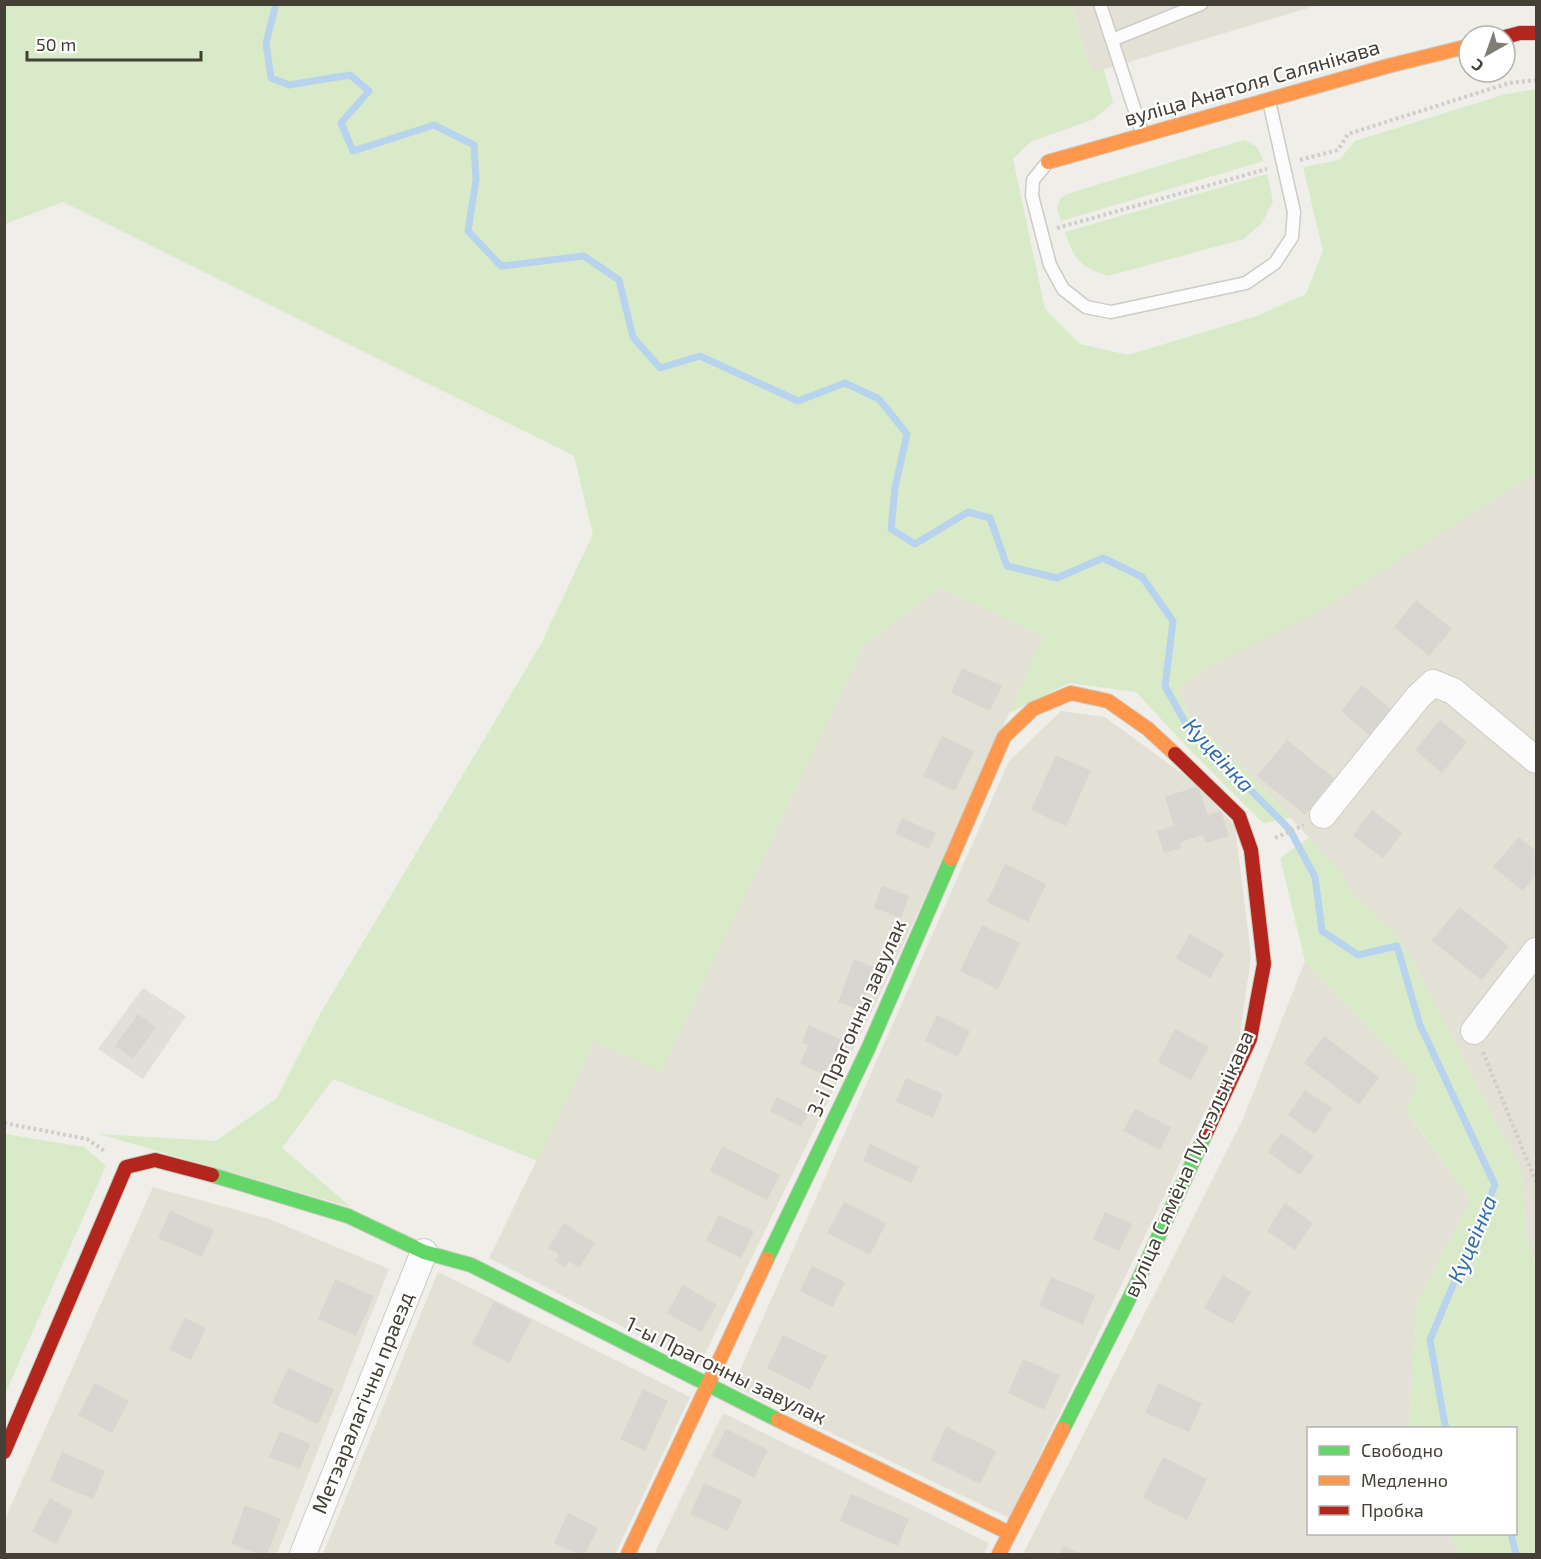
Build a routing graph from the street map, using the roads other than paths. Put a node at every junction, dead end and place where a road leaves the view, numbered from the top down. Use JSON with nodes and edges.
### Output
{"nodes":[{"id":1,"x":1100,"y":4,"type":"edge"},
{"id":2,"x":1201,"y":4,"type":"edge"},
{"id":3,"x":1536,"y":33,"type":"edge"},
{"id":4,"x":1517,"y":34,"type":"edge"},
{"id":5,"x":1112,"y":40,"type":"junction"},
{"id":6,"x":1457,"y":49,"type":"edge"},
{"id":7,"x":1269,"y":99,"type":"junction"},
{"id":8,"x":1143,"y":136,"type":"junction"},
{"id":9,"x":1048,"y":162,"type":"joint"},
{"id":10,"x":1071,"y":693,"type":"joint"},
{"id":11,"x":1536,"y":760,"type":"edge"},
{"id":12,"x":1323,"y":815,"type":"dead end"},
{"id":13,"x":1536,"y":951,"type":"edge"},
{"id":14,"x":1474,"y":1031,"type":"road end"},
{"id":15,"x":424,"y":1252,"type":"junction"},
{"id":16,"x":706,"y":1385,"type":"junction"},
{"id":17,"x":4,"y":1452,"type":"edge"},
{"id":18,"x":1009,"y":1533,"type":"junction"},
{"id":19,"x":303,"y":1554,"type":"edge"},
{"id":20,"x":628,"y":1554,"type":"edge"},
{"id":21,"x":999,"y":1554,"type":"edge"}],
"edges":[{"from":1,"to":5,"type":"lane"},
{"from":2,"to":5,"type":"lane"},
{"from":3,"to":4,"type":"street"},
{"from":5,"to":8,"type":"lane"},
{"from":6,"to":7,"type":"street","name":"вуліца Анатоля Салянікава"},
{"from":7,"to":8,"type":"street","name":"вуліца Анатоля Салянікава"},
{"from":7,"to":9,"type":"lane"},
{"from":8,"to":9,"type":"street","name":"вуліца Анатоля Салянікава"},
{"from":10,"to":16,"type":"street","name":"3-і Прагонны завулак"},
{"from":10,"to":18,"type":"street","name":"вуліца Сямёна Пустэльнікава"},
{"from":11,"to":12,"type":"street"},
{"from":13,"to":14,"type":"street"},
{"from":15,"to":16,"type":"street","name":"1-ы Прагонны завулак"},
{"from":15,"to":17,"type":"street","name":"1-ы Прагонны завулак"},
{"from":15,"to":19,"type":"street","name":"Метэаралагічны праезд"},
{"from":16,"to":18,"type":"street","name":"1-ы Прагонны завулак"},
{"from":16,"to":20,"type":"street","name":"3-і Прагонны завулак"},
{"from":18,"to":21,"type":"street","name":"вуліца Сямёна Пустэльнікава"}]}
